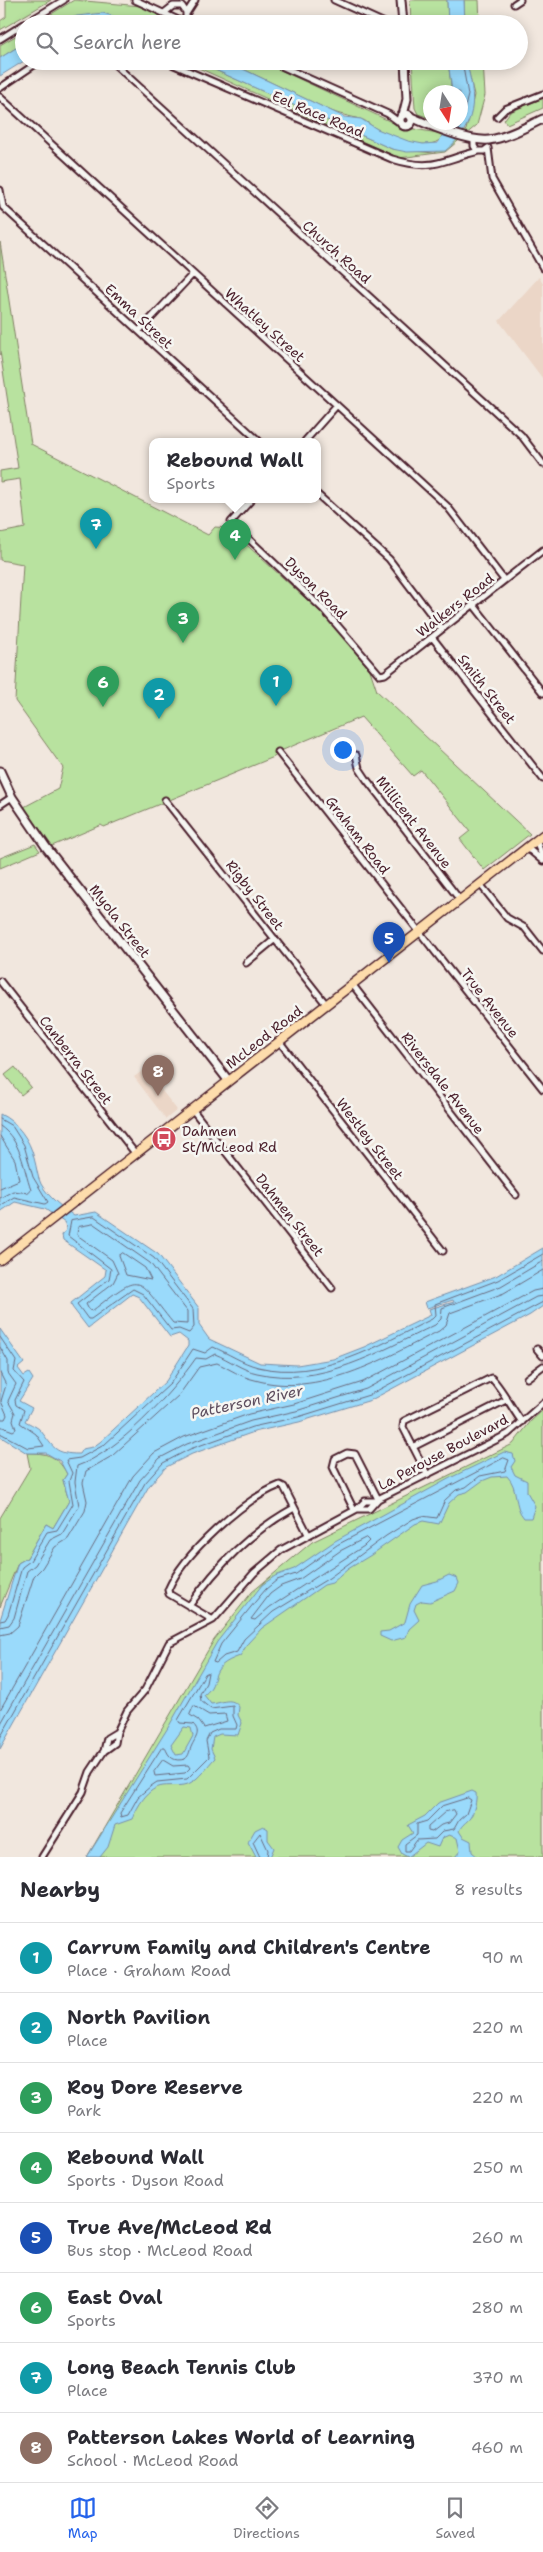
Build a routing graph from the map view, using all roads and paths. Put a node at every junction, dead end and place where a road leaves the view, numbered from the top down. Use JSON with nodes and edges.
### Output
{"nodes":[{"id":1,"x":64,"y":0,"type":"edge"},
{"id":2,"x":135,"y":0,"type":"edge"},
{"id":3,"x":172,"y":0,"type":"edge"},
{"id":4,"x":176,"y":0,"type":"edge"},
{"id":5,"x":195,"y":0,"type":"edge"},
{"id":6,"x":334,"y":0,"type":"edge"},
{"id":7,"x":401,"y":0,"type":"edge"},
{"id":8,"x":520,"y":0,"type":"edge"},
{"id":9,"x":514,"y":4,"type":"dead end"},
{"id":10,"x":180,"y":6,"type":"junction"},
{"id":11,"x":170,"y":8,"type":"junction"},
{"id":12,"x":164,"y":13,"type":"junction"},
{"id":13,"x":186,"y":14,"type":"joint"},
{"id":14,"x":39,"y":15,"type":"edge"},
{"id":15,"x":169,"y":15,"type":"edge"},
{"id":16,"x":367,"y":15,"type":"edge"},
{"id":17,"x":402,"y":15,"type":"edge"},
{"id":18,"x":15,"y":30,"type":"edge"},
{"id":19,"x":0,"y":39,"type":"edge"},
{"id":20,"x":27,"y":70,"type":"edge"},
{"id":21,"x":122,"y":70,"type":"edge"},
{"id":22,"x":186,"y":70,"type":"edge"},
{"id":23,"x":290,"y":70,"type":"edge"},
{"id":24,"x":405,"y":70,"type":"edge"},
{"id":25,"x":0,"y":88,"type":"edge"},
{"id":26,"x":543,"y":94,"type":"edge"},
{"id":27,"x":0,"y":97,"type":"edge"},
{"id":28,"x":388,"y":114,"type":"junction"},
{"id":29,"x":407,"y":116,"type":"junction"},
{"id":30,"x":496,"y":117,"type":"dead end"},
{"id":31,"x":543,"y":119,"type":"edge"},
{"id":32,"x":423,"y":123,"type":"edge"},
{"id":33,"x":423,"y":125,"type":"edge"},
{"id":34,"x":405,"y":126,"type":"junction"},
{"id":35,"x":444,"y":130,"type":"edge"},
{"id":36,"x":471,"y":140,"type":"junction"},
{"id":37,"x":490,"y":140,"type":"junction"},
{"id":38,"x":488,"y":148,"type":"junction"},
{"id":39,"x":480,"y":152,"type":"junction"},
{"id":40,"x":465,"y":155,"type":"junction"},
{"id":41,"x":489,"y":166,"type":"junction"},
{"id":42,"x":0,"y":190,"type":"edge"},
{"id":43,"x":543,"y":268,"type":"edge"},
{"id":44,"x":192,"y":275,"type":"junction"},
{"id":45,"x":139,"y":331,"type":"junction"},
{"id":46,"x":337,"y":406,"type":"junction"},
{"id":47,"x":256,"y":438,"type":"edge"},
{"id":48,"x":308,"y":438,"type":"edge"},
{"id":49,"x":543,"y":464,"type":"edge"},
{"id":50,"x":321,"y":498,"type":"edge"},
{"id":51,"x":248,"y":503,"type":"edge"},
{"id":52,"x":542,"y":553,"type":"edge"},
{"id":53,"x":504,"y":580,"type":"junction"},
{"id":54,"x":473,"y":604,"type":"junction"},
{"id":55,"x":442,"y":629,"type":"junction"},
{"id":56,"x":432,"y":637,"type":"junction"},
{"id":57,"x":380,"y":675,"type":"joint"},
{"id":58,"x":543,"y":693,"type":"edge"},
{"id":59,"x":278,"y":752,"type":"dead end"},
{"id":60,"x":356,"y":755,"type":"dead end"},
{"id":61,"x":0,"y":772,"type":"edge"},
{"id":62,"x":543,"y":779,"type":"edge"},
{"id":63,"x":12,"y":797,"type":"junction"},
{"id":64,"x":165,"y":800,"type":"dead end"},
{"id":65,"x":0,"y":806,"type":"edge"},
{"id":66,"x":543,"y":835,"type":"edge"},
{"id":67,"x":536,"y":840,"type":"junction"},
{"id":68,"x":525,"y":849,"type":"junction"},
{"id":69,"x":543,"y":860,"type":"edge"},
{"id":70,"x":480,"y":884,"type":"junction"},
{"id":71,"x":460,"y":900,"type":"junction"},
{"id":72,"x":419,"y":932,"type":"junction"},
{"id":73,"x":275,"y":939,"type":"junction"},
{"id":74,"x":543,"y":951,"type":"edge"},
{"id":75,"x":246,"y":963,"type":"dead end"},
{"id":76,"x":0,"y":981,"type":"edge"},
{"id":77,"x":352,"y":984,"type":"junction"},
{"id":78,"x":326,"y":1004,"type":"junction"},
{"id":79,"x":279,"y":1041,"type":"junction"},
{"id":80,"x":228,"y":1080,"type":"junction"},
{"id":81,"x":543,"y":1089,"type":"edge"},
{"id":82,"x":192,"y":1109,"type":"junction"},
{"id":83,"x":135,"y":1153,"type":"junction"},
{"id":84,"x":516,"y":1195,"type":"dead end"},
{"id":85,"x":443,"y":1251,"type":"dead end"},
{"id":86,"x":0,"y":1260,"type":"edge"},
{"id":87,"x":332,"y":1288,"type":"dead end"},
{"id":88,"x":537,"y":1350,"type":"dead end"},
{"id":89,"x":543,"y":1356,"type":"edge"},
{"id":90,"x":543,"y":1366,"type":"edge"},
{"id":91,"x":527,"y":1378,"type":"dead end"},
{"id":92,"x":506,"y":1400,"type":"junction"},
{"id":93,"x":543,"y":1403,"type":"edge"},
{"id":94,"x":522,"y":1422,"type":"junction"},
{"id":95,"x":413,"y":1447,"type":"junction"},
{"id":96,"x":427,"y":1474,"type":"junction"},
{"id":97,"x":377,"y":1500,"type":"junction"},
{"id":98,"x":294,"y":1508,"type":"junction"},
{"id":99,"x":356,"y":1510,"type":"junction"},
{"id":100,"x":308,"y":1534,"type":"junction"},
{"id":101,"x":189,"y":1606,"type":"junction"},
{"id":102,"x":213,"y":1620,"type":"junction"},
{"id":103,"x":117,"y":1732,"type":"junction"},
{"id":104,"x":104,"y":1751,"type":"junction"},
{"id":105,"x":42,"y":1857,"type":"edge"}],
"edges":[{"from":1,"to":14,"type":"street"},
{"from":2,"to":12,"type":"street"},
{"from":3,"to":11,"type":"street"},
{"from":4,"to":10,"type":"street"},
{"from":5,"to":10,"type":"street"},
{"from":5,"to":13,"type":"street"},
{"from":6,"to":16,"type":"street"},
{"from":7,"to":17,"type":"street"},
{"from":8,"to":9,"type":"street"},
{"from":10,"to":11,"type":"street"},
{"from":10,"to":13,"type":"street"},
{"from":11,"to":12,"type":"street"},
{"from":12,"to":15,"type":"street"},
{"from":18,"to":19,"type":"street"},
{"from":20,"to":25,"type":"street"},
{"from":21,"to":49,"type":"street","name":"Church Road"},
{"from":22,"to":40,"type":"street","name":"Eel Race Road"},
{"from":23,"to":28,"type":"street","name":"Eel Race Road"},
{"from":24,"to":29,"type":"street"},
{"from":26,"to":30,"type":"street"},
{"from":27,"to":44,"type":"street","name":"Whatley Street"},
{"from":28,"to":29,"type":"street","name":"Eel Race Road"},
{"from":28,"to":34,"type":"street","name":"Eel Race Road"},
{"from":29,"to":32,"type":"street","name":"Eel Race Road"},
{"from":29,"to":34,"type":"street"},
{"from":31,"to":37,"type":"street","name":"Eel Race Road"},
{"from":33,"to":34,"type":"street","name":"Eel Race Road"},
{"from":35,"to":36,"type":"street","name":"Eel Race Road"},
{"from":36,"to":37,"type":"street","name":"Eel Race Road"},
{"from":36,"to":39,"type":"street"},
{"from":36,"to":40,"type":"street"},
{"from":37,"to":38,"type":"street"},
{"from":38,"to":39,"type":"street","name":"Eel Race Road"},
{"from":38,"to":41,"type":"street"},
{"from":39,"to":40,"type":"street","name":"Eel Race Road"},
{"from":39,"to":41,"type":"street"},
{"from":41,"to":43,"type":"street"},
{"from":42,"to":45,"type":"street","name":"Emma Street"},
{"from":44,"to":45,"type":"street"},
{"from":44,"to":46,"type":"street","name":"Whatley Street"},
{"from":45,"to":47,"type":"street","name":"Emma Street"},
{"from":46,"to":48,"type":"street"},
{"from":46,"to":53,"type":"street","name":"Whatley Street"},
{"from":50,"to":55,"type":"street"},
{"from":51,"to":57,"type":"street","name":"Dyson Road"},
{"from":52,"to":53,"type":"street","name":"Walkers Road"},
{"from":53,"to":54,"type":"street","name":"Walkers Road"},
{"from":54,"to":55,"type":"street","name":"Walkers Road"},
{"from":54,"to":58,"type":"street"},
{"from":55,"to":56,"type":"street","name":"Walkers Road"},
{"from":56,"to":57,"type":"street","name":"Walkers Road"},
{"from":56,"to":62,"type":"street","name":"Smith Street"},
{"from":59,"to":72,"type":"street","name":"Graham Road"},
{"from":60,"to":71,"type":"street","name":"Millicent Avenue"},
{"from":61,"to":63,"type":"street","name":"Myola Street"},
{"from":63,"to":65,"type":"street"},
{"from":63,"to":80,"type":"street","name":"Myola Street"},
{"from":64,"to":73,"type":"street","name":"Rigby Street"},
{"from":66,"to":67,"type":"main road","name":"McLeod Road"},
{"from":67,"to":68,"type":"main road","name":"McLeod Road"},
{"from":67,"to":69,"type":"street"},
{"from":68,"to":69,"type":"street"},
{"from":68,"to":70,"type":"main road","name":"McLeod Road"},
{"from":70,"to":71,"type":"main road","name":"McLeod Road"},
{"from":70,"to":74,"type":"street"},
{"from":71,"to":72,"type":"main road","name":"McLeod Road"},
{"from":72,"to":77,"type":"main road","name":"McLeod Road"},
{"from":72,"to":81,"type":"street","name":"True Avenue"},
{"from":73,"to":75,"type":"street"},
{"from":73,"to":78,"type":"street","name":"Rigby Street"},
{"from":76,"to":83,"type":"street","name":"Canberra Street"},
{"from":77,"to":78,"type":"main road","name":"McLeod Road"},
{"from":77,"to":84,"type":"street","name":"Riversdale Avenue"},
{"from":78,"to":79,"type":"main road","name":"McLeod Road"},
{"from":79,"to":80,"type":"main road","name":"McLeod Road"},
{"from":79,"to":85,"type":"street","name":"Westley Street"},
{"from":80,"to":82,"type":"main road","name":"McLeod Road"},
{"from":82,"to":83,"type":"main road","name":"McLeod Road"},
{"from":82,"to":87,"type":"street","name":"Dahmen Street"},
{"from":83,"to":86,"type":"main road","name":"McLeod Road"},
{"from":88,"to":89,"type":"street"},
{"from":90,"to":91,"type":"street"},
{"from":92,"to":94,"type":"street"},
{"from":92,"to":95,"type":"street"},
{"from":92,"to":95,"type":"street"},
{"from":93,"to":94,"type":"street","name":"La Perouse Boulevard"},
{"from":94,"to":96,"type":"street","name":"La Perouse Boulevard"},
{"from":95,"to":96,"type":"street"},
{"from":96,"to":97,"type":"street","name":"La Perouse Boulevard"},
{"from":97,"to":99,"type":"street","name":"La Perouse Boulevard"},
{"from":97,"to":99,"type":"street"},
{"from":98,"to":100,"type":"street"},
{"from":98,"to":101,"type":"street"},
{"from":98,"to":101,"type":"street"},
{"from":99,"to":100,"type":"street","name":"La Perouse Boulevard"},
{"from":100,"to":102,"type":"street","name":"La Perouse Boulevard"},
{"from":101,"to":102,"type":"street"},
{"from":102,"to":103,"type":"street","name":"La Perouse Boulevard"},
{"from":103,"to":104,"type":"street","name":"La Perouse Boulevard"},
{"from":103,"to":104,"type":"street","name":"La Perouse Boulevard"},
{"from":104,"to":105,"type":"street","name":"La Perouse Boulevard"}]}
